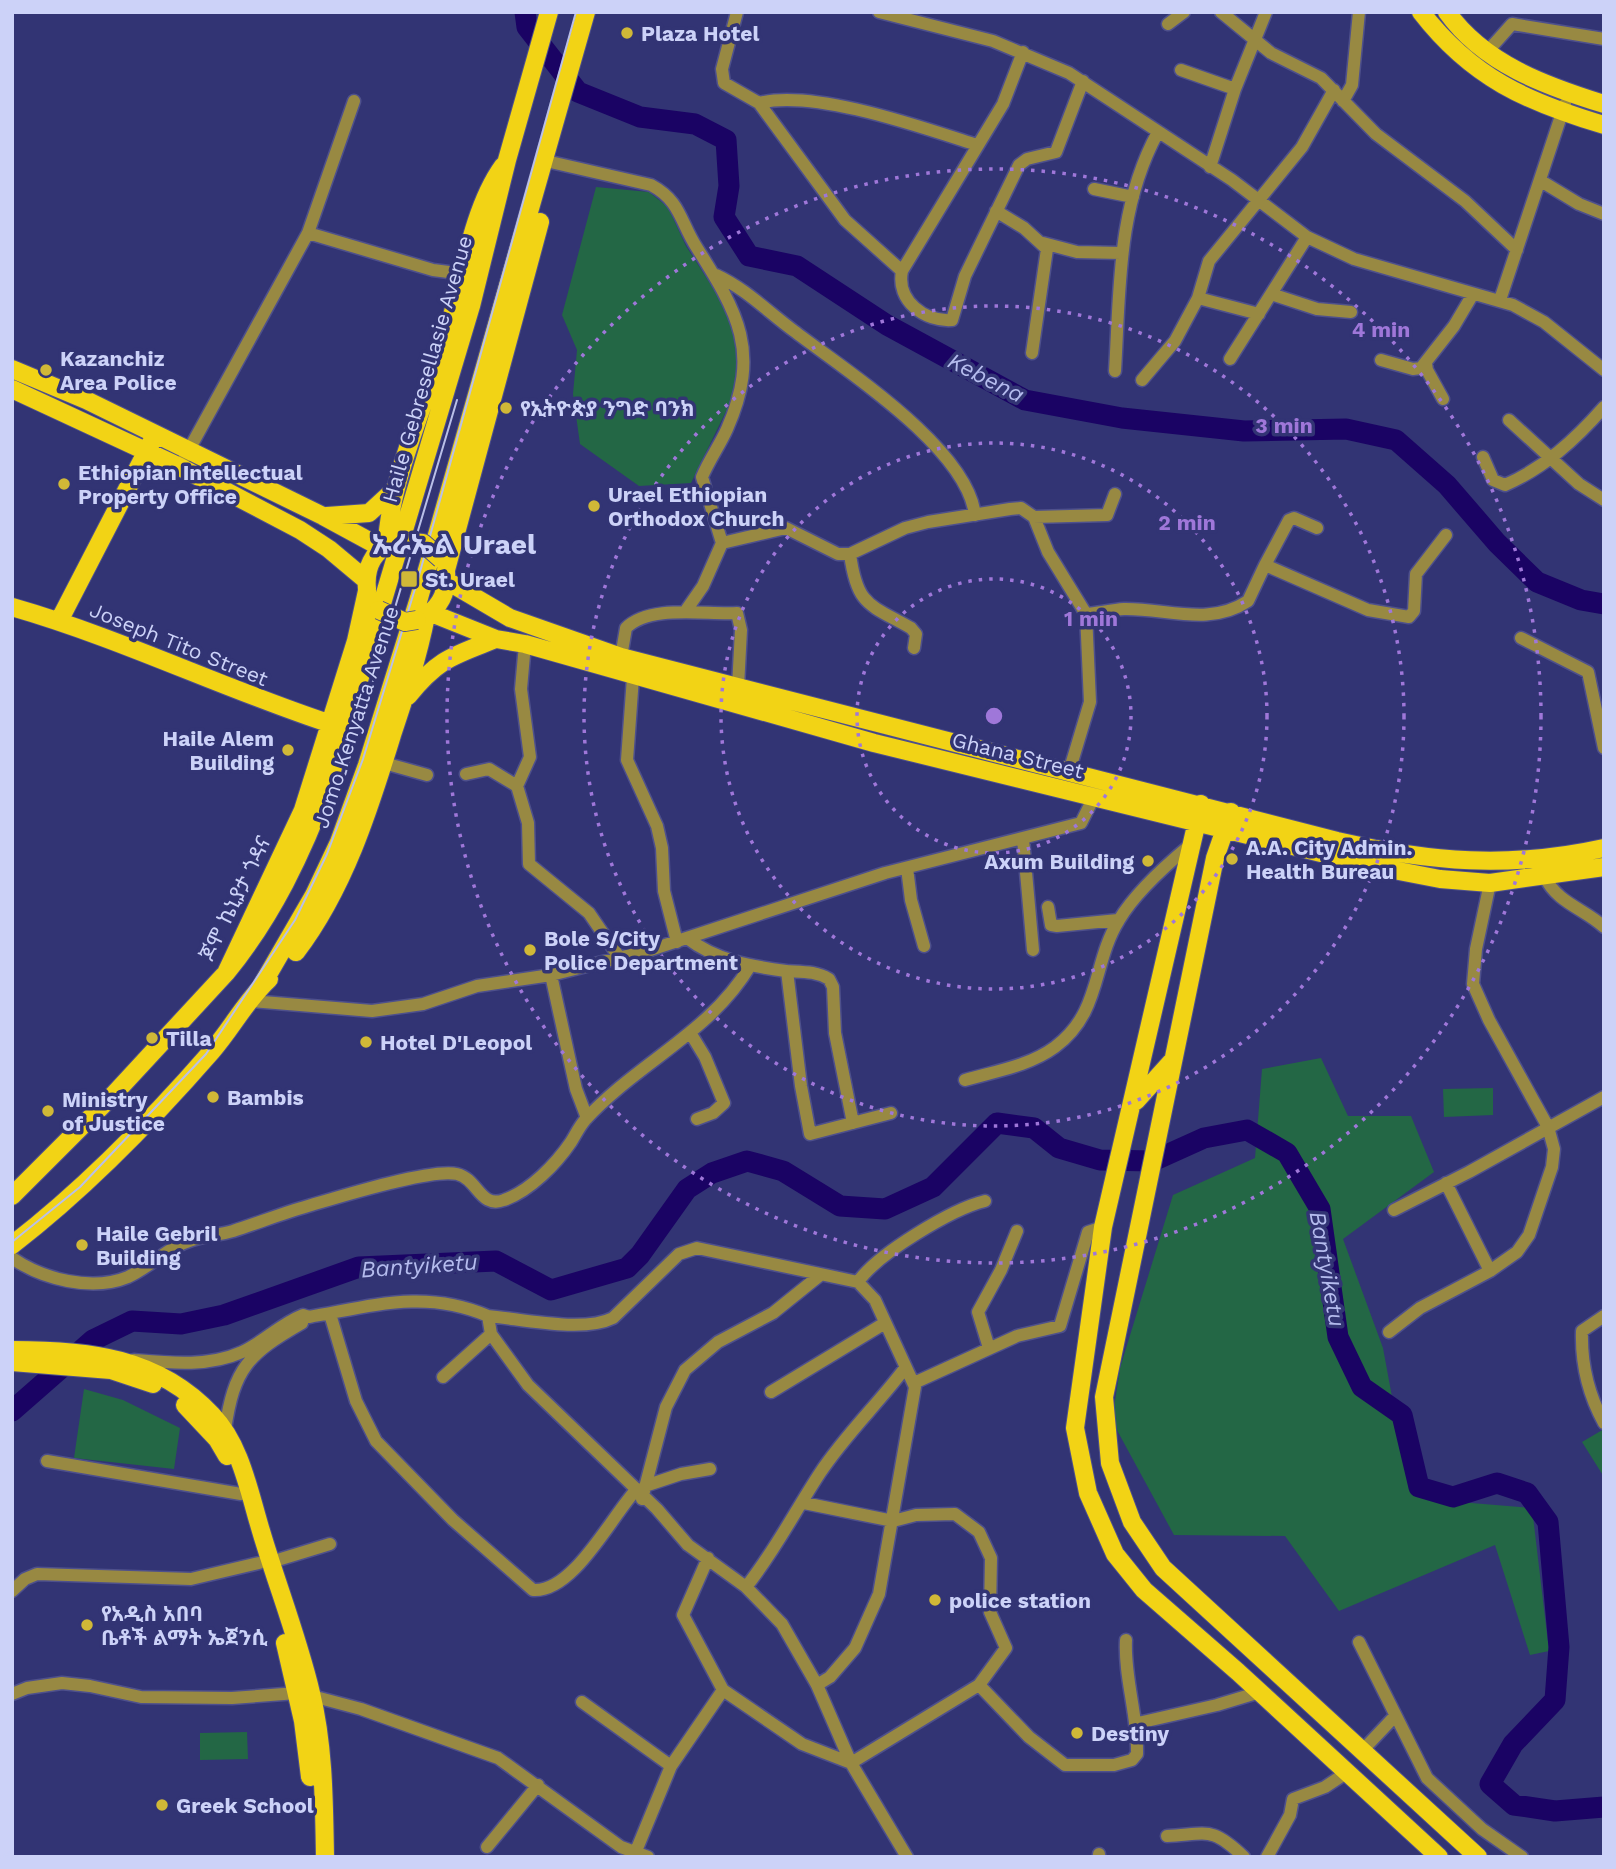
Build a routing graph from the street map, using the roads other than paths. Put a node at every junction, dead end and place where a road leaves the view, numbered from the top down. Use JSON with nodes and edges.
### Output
{"nodes":[{"id":1,"x":586,"y":12,"type":"edge"},
{"id":2,"x":737,"y":12,"type":"edge"},
{"id":3,"x":882,"y":12,"type":"edge"},
{"id":4,"x":1184,"y":12,"type":"edge"},
{"id":5,"x":1221,"y":12,"type":"edge"},
{"id":6,"x":1265,"y":12,"type":"edge"},
{"id":7,"x":1359,"y":12,"type":"edge"},
{"id":8,"x":1421,"y":12,"type":"edge"},
{"id":9,"x":1447,"y":12,"type":"edge"},
{"id":10,"x":548,"y":17,"type":"edge"},
{"id":11,"x":1168,"y":24,"type":"dead end"},
{"id":12,"x":1253,"y":38,"type":"junction"},
{"id":13,"x":1604,"y":39,"type":"edge"},
{"id":14,"x":1023,"y":52,"type":"junction"},
{"id":15,"x":1487,"y":52,"type":"junction"},
{"id":16,"x":1181,"y":70,"type":"dead end"},
{"id":17,"x":1083,"y":81,"type":"junction"},
{"id":18,"x":1235,"y":89,"type":"junction"},
{"id":19,"x":1334,"y":90,"type":"junction"},
{"id":20,"x":1567,"y":92,"type":"junction"},
{"id":21,"x":354,"y":101,"type":"dead end"},
{"id":22,"x":1343,"y":101,"type":"junction"},
{"id":23,"x":759,"y":103,"type":"junction"},
{"id":24,"x":1604,"y":104,"type":"edge"},
{"id":25,"x":1562,"y":114,"type":"junction"},
{"id":26,"x":1604,"y":125,"type":"edge"},
{"id":27,"x":1158,"y":132,"type":"junction"},
{"id":28,"x":976,"y":145,"type":"junction"},
{"id":29,"x":507,"y":160,"type":"junction"},
{"id":30,"x":545,"y":165,"type":"junction"},
{"id":31,"x":1210,"y":167,"type":"junction"},
{"id":32,"x":1541,"y":181,"type":"junction"},
{"id":33,"x":1094,"y":189,"type":"dead end"},
{"id":34,"x":1133,"y":197,"type":"junction"},
{"id":35,"x":1257,"y":201,"type":"junction"},
{"id":36,"x":996,"y":212,"type":"junction"},
{"id":37,"x":1604,"y":214,"type":"edge"},
{"id":38,"x":308,"y":233,"type":"junction"},
{"id":39,"x":1307,"y":237,"type":"junction"},
{"id":40,"x":1044,"y":243,"type":"junction"},
{"id":41,"x":1517,"y":250,"type":"junction"},
{"id":42,"x":1121,"y":253,"type":"junction"},
{"id":43,"x":902,"y":271,"type":"junction"},
{"id":44,"x":464,"y":274,"type":"junction"},
{"id":45,"x":716,"y":275,"type":"junction"},
{"id":46,"x":1271,"y":294,"type":"junction"},
{"id":47,"x":1473,"y":294,"type":"junction"},
{"id":48,"x":1198,"y":298,"type":"junction"},
{"id":49,"x":1500,"y":300,"type":"junction"},
{"id":50,"x":1351,"y":312,"type":"dead end"},
{"id":51,"x":1259,"y":314,"type":"junction"},
{"id":52,"x":1032,"y":353,"type":"dead end"},
{"id":53,"x":1230,"y":359,"type":"dead end"},
{"id":54,"x":1381,"y":360,"type":"dead end"},
{"id":55,"x":1426,"y":363,"type":"junction"},
{"id":56,"x":12,"y":369,"type":"edge"},
{"id":57,"x":1604,"y":370,"type":"edge"},
{"id":58,"x":1115,"y":371,"type":"dead end"},
{"id":59,"x":1142,"y":380,"type":"dead end"},
{"id":60,"x":12,"y":389,"type":"edge"},
{"id":61,"x":1443,"y":399,"type":"dead end"},
{"id":62,"x":1604,"y":407,"type":"edge"},
{"id":63,"x":1509,"y":420,"type":"dead end"},
{"id":64,"x":151,"y":443,"type":"junction"},
{"id":65,"x":1483,"y":457,"type":"dead end"},
{"id":66,"x":1553,"y":457,"type":"junction"},
{"id":67,"x":184,"y":459,"type":"junction"},
{"id":68,"x":398,"y":486,"type":"junction"},
{"id":69,"x":1115,"y":494,"type":"dead end"},
{"id":70,"x":1604,"y":500,"type":"edge"},
{"id":71,"x":975,"y":515,"type":"junction"},
{"id":72,"x":323,"y":516,"type":"junction"},
{"id":73,"x":1034,"y":517,"type":"junction"},
{"id":74,"x":1317,"y":528,"type":"dead end"},
{"id":75,"x":1446,"y":535,"type":"dead end"},
{"id":76,"x":722,"y":543,"type":"junction"},
{"id":77,"x":389,"y":544,"type":"junction"},
{"id":78,"x":850,"y":554,"type":"junction"},
{"id":79,"x":1265,"y":565,"type":"junction"},
{"id":80,"x":445,"y":570,"type":"junction"},
{"id":81,"x":367,"y":586,"type":"junction"},
{"id":82,"x":12,"y":607,"type":"edge"},
{"id":83,"x":687,"y":609,"type":"junction"},
{"id":84,"x":1086,"y":614,"type":"junction"},
{"id":85,"x":425,"y":616,"type":"junction"},
{"id":86,"x":59,"y":621,"type":"junction"},
{"id":87,"x":1521,"y":638,"type":"dead end"},
{"id":88,"x":496,"y":639,"type":"junction"},
{"id":89,"x":525,"y":644,"type":"junction"},
{"id":90,"x":914,"y":648,"type":"dead end"},
{"id":91,"x":621,"y":657,"type":"junction"},
{"id":92,"x":633,"y":677,"type":"junction"},
{"id":93,"x":738,"y":687,"type":"junction"},
{"id":94,"x":403,"y":702,"type":"junction"},
{"id":95,"x":328,"y":723,"type":"junction"},
{"id":96,"x":1604,"y":748,"type":"edge"},
{"id":97,"x":383,"y":763,"type":"junction"},
{"id":98,"x":1069,"y":772,"type":"junction"},
{"id":99,"x":466,"y":774,"type":"dead end"},
{"id":100,"x":427,"y":775,"type":"dead end"},
{"id":101,"x":517,"y":786,"type":"junction"},
{"id":102,"x":1094,"y":797,"type":"junction"},
{"id":103,"x":1199,"y":812,"type":"junction"},
{"id":104,"x":1227,"y":820,"type":"junction"},
{"id":105,"x":1282,"y":825,"type":"junction"},
{"id":106,"x":1023,"y":839,"type":"junction"},
{"id":107,"x":1277,"y":844,"type":"junction"},
{"id":108,"x":1189,"y":846,"type":"junction"},
{"id":109,"x":1604,"y":849,"type":"edge"},
{"id":110,"x":1604,"y":867,"type":"edge"},
{"id":111,"x":907,"y":868,"type":"junction"},
{"id":112,"x":1545,"y":877,"type":"junction"},
{"id":113,"x":1490,"y":883,"type":"junction"},
{"id":114,"x":1048,"y":907,"type":"dead end"},
{"id":115,"x":1118,"y":920,"type":"junction"},
{"id":116,"x":1604,"y":927,"type":"edge"},
{"id":117,"x":682,"y":940,"type":"junction"},
{"id":118,"x":924,"y":946,"type":"dead end"},
{"id":119,"x":1170,"y":946,"type":"junction"},
{"id":120,"x":1033,"y":950,"type":"dead end"},
{"id":121,"x":619,"y":957,"type":"junction"},
{"id":122,"x":750,"y":966,"type":"junction"},
{"id":123,"x":787,"y":971,"type":"junction"},
{"id":124,"x":226,"y":973,"type":"junction"},
{"id":125,"x":551,"y":975,"type":"junction"},
{"id":126,"x":1189,"y":984,"type":"junction"},
{"id":127,"x":262,"y":985,"type":"junction"},
{"id":128,"x":251,"y":1001,"type":"junction"},
{"id":129,"x":691,"y":1034,"type":"junction"},
{"id":130,"x":1173,"y":1060,"type":"junction"},
{"id":131,"x":965,"y":1080,"type":"dead end"},
{"id":132,"x":1604,"y":1097,"type":"edge"},
{"id":133,"x":1134,"y":1103,"type":"junction"},
{"id":134,"x":891,"y":1113,"type":"dead end"},
{"id":135,"x":587,"y":1118,"type":"junction"},
{"id":136,"x":697,"y":1119,"type":"dead end"},
{"id":137,"x":853,"y":1123,"type":"junction"},
{"id":138,"x":1548,"y":1127,"type":"junction"},
{"id":139,"x":1446,"y":1183,"type":"junction"},
{"id":140,"x":12,"y":1196,"type":"edge"},
{"id":141,"x":985,"y":1201,"type":"dead end"},
{"id":142,"x":1394,"y":1210,"type":"dead end"},
{"id":143,"x":1103,"y":1227,"type":"junction"},
{"id":144,"x":1017,"y":1231,"type":"dead end"},
{"id":145,"x":12,"y":1245,"type":"edge"},
{"id":146,"x":12,"y":1258,"type":"edge"},
{"id":147,"x":1490,"y":1271,"type":"junction"},
{"id":148,"x":819,"y":1276,"type":"junction"},
{"id":149,"x":858,"y":1282,"type":"junction"},
{"id":150,"x":330,"y":1314,"type":"junction"},
{"id":151,"x":488,"y":1316,"type":"junction"},
{"id":152,"x":1604,"y":1316,"type":"edge"},
{"id":153,"x":309,"y":1317,"type":"junction"},
{"id":154,"x":885,"y":1322,"type":"junction"},
{"id":155,"x":1389,"y":1332,"type":"dead end"},
{"id":156,"x":491,"y":1334,"type":"junction"},
{"id":157,"x":989,"y":1348,"type":"junction"},
{"id":158,"x":16,"y":1356,"type":"edge"},
{"id":159,"x":118,"y":1365,"type":"junction"},
{"id":160,"x":905,"y":1368,"type":"junction"},
{"id":161,"x":443,"y":1377,"type":"dead end"},
{"id":162,"x":914,"y":1383,"type":"junction"},
{"id":163,"x":771,"y":1392,"type":"dead end"},
{"id":164,"x":1602,"y":1417,"type":"edge"},
{"id":165,"x":225,"y":1430,"type":"junction"},
{"id":166,"x":47,"y":1461,"type":"dead end"},
{"id":167,"x":710,"y":1469,"type":"dead end"},
{"id":168,"x":641,"y":1492,"type":"junction"},
{"id":169,"x":241,"y":1493,"type":"junction"},
{"id":170,"x":804,"y":1503,"type":"junction"},
{"id":171,"x":893,"y":1521,"type":"junction"},
{"id":172,"x":330,"y":1544,"type":"dead end"},
{"id":173,"x":708,"y":1559,"type":"junction"},
{"id":174,"x":265,"y":1562,"type":"junction"},
{"id":175,"x":746,"y":1587,"type":"junction"},
{"id":176,"x":12,"y":1591,"type":"edge"},
{"id":177,"x":1126,"y":1640,"type":"dead end"},
{"id":178,"x":1359,"y":1642,"type":"dead end"},
{"id":179,"x":817,"y":1685,"type":"junction"},
{"id":180,"x":979,"y":1685,"type":"junction"},
{"id":181,"x":723,"y":1690,"type":"junction"},
{"id":182,"x":1259,"y":1692,"type":"junction"},
{"id":183,"x":12,"y":1694,"type":"edge"},
{"id":184,"x":305,"y":1694,"type":"junction"},
{"id":185,"x":582,"y":1702,"type":"dead end"},
{"id":186,"x":1395,"y":1716,"type":"junction"},
{"id":187,"x":1138,"y":1723,"type":"junction"},
{"id":188,"x":1362,"y":1751,"type":"junction"},
{"id":189,"x":852,"y":1763,"type":"junction"},
{"id":190,"x":671,"y":1766,"type":"junction"},
{"id":191,"x":1346,"y":1773,"type":"junction"},
{"id":192,"x":538,"y":1785,"type":"junction"},
{"id":193,"x":1167,"y":1836,"type":"dead end"},
{"id":194,"x":487,"y":1847,"type":"dead end"},
{"id":195,"x":638,"y":1855,"type":"edge"},
{"id":196,"x":314,"y":1857,"type":"edge"},
{"id":197,"x":326,"y":1857,"type":"edge"},
{"id":198,"x":906,"y":1857,"type":"edge"},
{"id":199,"x":1244,"y":1857,"type":"edge"},
{"id":200,"x":1267,"y":1857,"type":"edge"},
{"id":201,"x":1439,"y":1857,"type":"edge"},
{"id":202,"x":1478,"y":1857,"type":"edge"},
{"id":203,"x":1522,"y":1857,"type":"edge"}],
"edges":[{"from":1,"to":30,"type":"main road","name":"Jomo Kenyatta Avenue"},
{"from":2,"to":23,"type":"street"},
{"from":3,"to":14,"type":"street"},
{"from":4,"to":11,"type":"street"},
{"from":5,"to":12,"type":"street"},
{"from":6,"to":12,"type":"street"},
{"from":7,"to":22,"type":"street"},
{"from":8,"to":25,"type":"main road"},
{"from":9,"to":15,"type":"main road"},
{"from":10,"to":29,"type":"main road","name":"Haile Gebresellasie Avenue"},
{"from":12,"to":18,"type":"street"},
{"from":12,"to":19,"type":"street"},
{"from":13,"to":15,"type":"street"},
{"from":14,"to":17,"type":"street"},
{"from":14,"to":28,"type":"street"},
{"from":15,"to":20,"type":"main road"},
{"from":16,"to":18,"type":"street"},
{"from":17,"to":27,"type":"street"},
{"from":17,"to":36,"type":"street"},
{"from":18,"to":31,"type":"street"},
{"from":19,"to":22,"type":"street"},
{"from":19,"to":35,"type":"street"},
{"from":20,"to":24,"type":"main road"},
{"from":20,"to":25,"type":"street"},
{"from":21,"to":38,"type":"street"},
{"from":22,"to":41,"type":"street"},
{"from":23,"to":28,"type":"street"},
{"from":23,"to":43,"type":"street"},
{"from":25,"to":26,"type":"main road"},
{"from":25,"to":32,"type":"street"},
{"from":27,"to":31,"type":"street"},
{"from":27,"to":34,"type":"street"},
{"from":28,"to":43,"type":"street"},
{"from":29,"to":44,"type":"main road","name":"Haile Gebresellasie Avenue"},
{"from":29,"to":124,"type":"main road","name":"Haile Gebresellasie Avenue"},
{"from":30,"to":45,"type":"street"},
{"from":30,"to":80,"type":"main road"},
{"from":30,"to":127,"type":"main road","name":"Jomo Kenyatta Avenue"},
{"from":31,"to":35,"type":"street"},
{"from":32,"to":37,"type":"street"},
{"from":32,"to":41,"type":"street"},
{"from":33,"to":34,"type":"street"},
{"from":34,"to":42,"type":"street"},
{"from":35,"to":39,"type":"street"},
{"from":35,"to":48,"type":"street"},
{"from":36,"to":40,"type":"street"},
{"from":36,"to":43,"type":"street"},
{"from":38,"to":44,"type":"street"},
{"from":38,"to":67,"type":"street"},
{"from":39,"to":46,"type":"street"},
{"from":39,"to":47,"type":"street"},
{"from":40,"to":42,"type":"street"},
{"from":40,"to":52,"type":"street"},
{"from":41,"to":49,"type":"street"},
{"from":42,"to":58,"type":"street"},
{"from":44,"to":68,"type":"main road","name":"Haile Gebresellasie Avenue"},
{"from":45,"to":71,"type":"street"},
{"from":45,"to":76,"type":"street"},
{"from":46,"to":50,"type":"street"},
{"from":46,"to":51,"type":"street"},
{"from":47,"to":49,"type":"street"},
{"from":47,"to":55,"type":"street"},
{"from":48,"to":51,"type":"street"},
{"from":48,"to":59,"type":"street"},
{"from":49,"to":57,"type":"street"},
{"from":51,"to":53,"type":"street"},
{"from":54,"to":55,"type":"street"},
{"from":55,"to":61,"type":"street"},
{"from":56,"to":64,"type":"main road"},
{"from":60,"to":64,"type":"main road"},
{"from":62,"to":66,"type":"street"},
{"from":63,"to":66,"type":"street"},
{"from":64,"to":67,"type":"main road"},
{"from":64,"to":86,"type":"main road"},
{"from":65,"to":66,"type":"street"},
{"from":66,"to":70,"type":"street"},
{"from":67,"to":72,"type":"main road"},
{"from":67,"to":81,"type":"main road"},
{"from":68,"to":72,"type":"main road"},
{"from":68,"to":77,"type":"main road","name":"Haile Gebresellasie Avenue"},
{"from":69,"to":73,"type":"street"},
{"from":71,"to":73,"type":"street"},
{"from":71,"to":78,"type":"street"},
{"from":72,"to":77,"type":"main road"},
{"from":73,"to":84,"type":"street"},
{"from":74,"to":79,"type":"street"},
{"from":75,"to":79,"type":"street"},
{"from":76,"to":78,"type":"street"},
{"from":76,"to":83,"type":"street"},
{"from":77,"to":80,"type":"main road","bridge":true},
{"from":77,"to":81,"type":"main road"},
{"from":78,"to":90,"type":"street"},
{"from":79,"to":84,"type":"street"},
{"from":80,"to":85,"type":"main road"},
{"from":80,"to":91,"type":"main road","name":"Ghana Street"},
{"from":81,"to":85,"type":"main road","bridge":true},
{"from":81,"to":95,"type":"main road","name":"ጆሞ ኬኒያታ ጎዳና"},
{"from":82,"to":86,"type":"main road","name":"Joseph Tito Street"},
{"from":83,"to":91,"type":"street"},
{"from":83,"to":93,"type":"street"},
{"from":84,"to":98,"type":"street"},
{"from":85,"to":88,"type":"main road","name":"Ghana Street"},
{"from":85,"to":94,"type":"main road"},
{"from":86,"to":95,"type":"main road","name":"Joseph Tito Street"},
{"from":87,"to":96,"type":"street"},
{"from":88,"to":89,"type":"main road","name":"Ghana Street"},
{"from":88,"to":94,"type":"main road"},
{"from":89,"to":92,"type":"main road","name":"Ghana Street"},
{"from":89,"to":101,"type":"street"},
{"from":91,"to":93,"type":"main road","name":"Ghana Street"},
{"from":92,"to":102,"type":"main road","name":"Ghana Street"},
{"from":92,"to":117,"type":"street"},
{"from":93,"to":98,"type":"main road","name":"Ghana Street"},
{"from":94,"to":97,"type":"main road"},
{"from":95,"to":124,"type":"main road","name":"ጆሞ ኬኒያታ ጎዳና"},
{"from":97,"to":100,"type":"street"},
{"from":97,"to":127,"type":"main road"},
{"from":98,"to":103,"type":"main road","name":"Ghana Street"},
{"from":99,"to":101,"type":"street"},
{"from":101,"to":121,"type":"street"},
{"from":102,"to":103,"type":"main road","name":"Ghana Street"},
{"from":102,"to":106,"type":"street"},
{"from":103,"to":104,"type":"main road","name":"Ghana Street"},
{"from":103,"to":108,"type":"main road"},
{"from":104,"to":105,"type":"main road","name":"Ghana Street"},
{"from":104,"to":107,"type":"main road","name":"Ghana Street"},
{"from":104,"to":126,"type":"main road"},
{"from":105,"to":107,"type":"main road"},
{"from":105,"to":109,"type":"main road","name":"Ghana Street"},
{"from":106,"to":111,"type":"street"},
{"from":106,"to":120,"type":"street"},
{"from":107,"to":113,"type":"main road","name":"Ghana Street"},
{"from":108,"to":115,"type":"street"},
{"from":108,"to":119,"type":"main road"},
{"from":110,"to":112,"type":"main road","name":"Ghana Street"},
{"from":111,"to":117,"type":"street"},
{"from":111,"to":118,"type":"street"},
{"from":112,"to":113,"type":"main road","name":"Ghana Street"},
{"from":112,"to":116,"type":"street"},
{"from":113,"to":138,"type":"street"},
{"from":114,"to":115,"type":"street"},
{"from":115,"to":131,"type":"street"},
{"from":117,"to":121,"type":"street"},
{"from":117,"to":122,"type":"street"},
{"from":119,"to":126,"type":"main road"},
{"from":119,"to":133,"type":"main road"},
{"from":121,"to":125,"type":"street"},
{"from":122,"to":123,"type":"street"},
{"from":122,"to":129,"type":"street"},
{"from":123,"to":137,"type":"street"},
{"from":123,"to":137,"type":"street"},
{"from":124,"to":140,"type":"main road","name":"ጆሞ ኬኒያታ ጎዳና"},
{"from":125,"to":128,"type":"street"},
{"from":125,"to":135,"type":"street"},
{"from":126,"to":130,"type":"main road"},
{"from":127,"to":128,"type":"main road"},
{"from":128,"to":145,"type":"main road"},
{"from":129,"to":135,"type":"street"},
{"from":129,"to":136,"type":"street"},
{"from":130,"to":133,"type":"main road"},
{"from":130,"to":188,"type":"main road"},
{"from":132,"to":138,"type":"street"},
{"from":133,"to":143,"type":"main road"},
{"from":134,"to":137,"type":"street"},
{"from":135,"to":146,"type":"street"},
{"from":138,"to":139,"type":"street"},
{"from":138,"to":147,"type":"street"},
{"from":139,"to":142,"type":"street"},
{"from":139,"to":147,"type":"street"},
{"from":141,"to":149,"type":"street"},
{"from":143,"to":157,"type":"street"},
{"from":143,"to":182,"type":"main road"},
{"from":144,"to":157,"type":"street"},
{"from":147,"to":155,"type":"street"},
{"from":148,"to":149,"type":"street"},
{"from":148,"to":151,"type":"street"},
{"from":148,"to":168,"type":"street"},
{"from":149,"to":154,"type":"street"},
{"from":150,"to":151,"type":"street"},
{"from":150,"to":153,"type":"street"},
{"from":150,"to":168,"type":"street"},
{"from":151,"to":156,"type":"street"},
{"from":152,"to":164,"type":"street"},
{"from":153,"to":159,"type":"street"},
{"from":153,"to":165,"type":"street"},
{"from":154,"to":160,"type":"street"},
{"from":154,"to":163,"type":"street"},
{"from":156,"to":161,"type":"street"},
{"from":156,"to":168,"type":"street"},
{"from":157,"to":162,"type":"street"},
{"from":158,"to":159,"type":"main road"},
{"from":159,"to":165,"type":"main road"},
{"from":159,"to":169,"type":"main road"},
{"from":160,"to":162,"type":"street"},
{"from":160,"to":170,"type":"street"},
{"from":162,"to":171,"type":"street"},
{"from":165,"to":174,"type":"main road"},
{"from":166,"to":169,"type":"street"},
{"from":167,"to":168,"type":"street"},
{"from":168,"to":173,"type":"street"},
{"from":169,"to":174,"type":"main road"},
{"from":170,"to":171,"type":"street"},
{"from":170,"to":175,"type":"street"},
{"from":171,"to":179,"type":"street"},
{"from":171,"to":180,"type":"street"},
{"from":172,"to":174,"type":"street"},
{"from":173,"to":175,"type":"street"},
{"from":173,"to":181,"type":"street"},
{"from":174,"to":176,"type":"street"},
{"from":174,"to":184,"type":"main road"},
{"from":175,"to":179,"type":"street"},
{"from":177,"to":187,"type":"street"},
{"from":178,"to":186,"type":"street"},
{"from":179,"to":189,"type":"street"},
{"from":180,"to":187,"type":"street"},
{"from":180,"to":189,"type":"street"},
{"from":181,"to":189,"type":"street"},
{"from":181,"to":190,"type":"street"},
{"from":182,"to":187,"type":"street"},
{"from":182,"to":191,"type":"main road"},
{"from":183,"to":184,"type":"street"},
{"from":184,"to":192,"type":"street"},
{"from":184,"to":196,"type":"main road"},
{"from":184,"to":197,"type":"main road"},
{"from":185,"to":190,"type":"street"},
{"from":186,"to":188,"type":"street"},
{"from":186,"to":203,"type":"street"},
{"from":188,"to":202,"type":"main road"},
{"from":189,"to":198,"type":"street"},
{"from":190,"to":195,"type":"street"},
{"from":191,"to":200,"type":"street"},
{"from":191,"to":201,"type":"main road"},
{"from":192,"to":194,"type":"street"},
{"from":192,"to":195,"type":"street"},
{"from":193,"to":199,"type":"street"}]}
